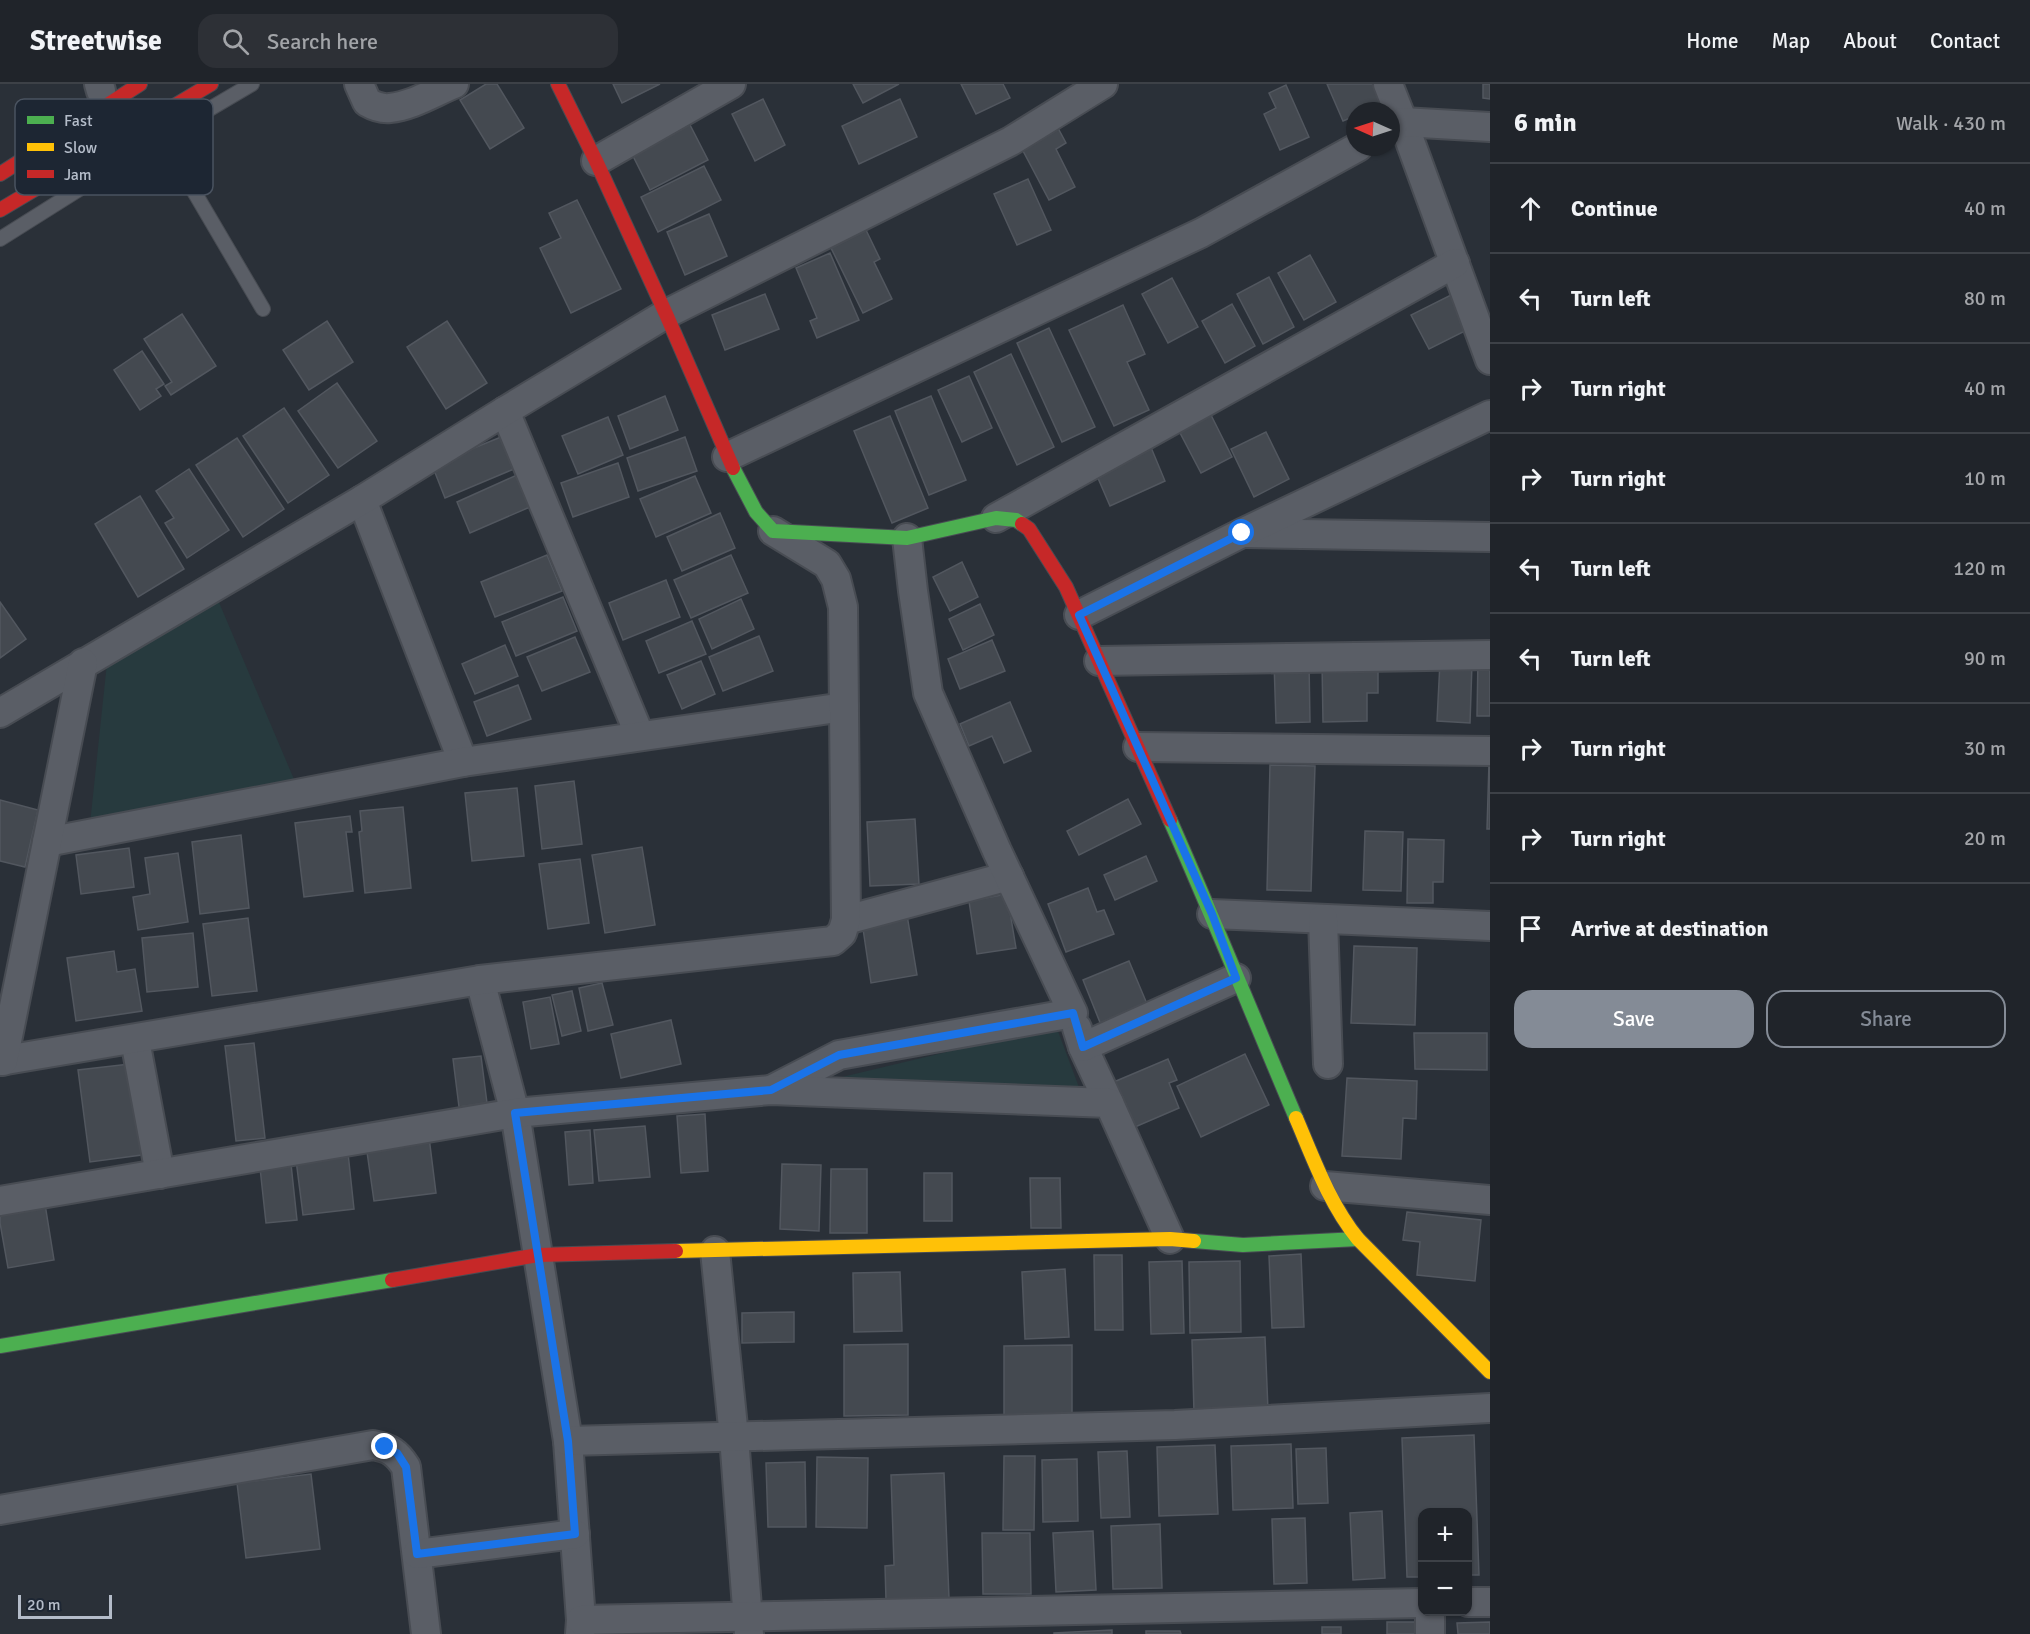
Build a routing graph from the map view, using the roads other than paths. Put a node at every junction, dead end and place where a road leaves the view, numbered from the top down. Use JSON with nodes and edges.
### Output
{"nodes":[{"id":1,"x":140,"y":84,"type":"edge"},
{"id":2,"x":211,"y":84,"type":"edge"},
{"id":3,"x":252,"y":84,"type":"edge"},
{"id":4,"x":359,"y":84,"type":"edge"},
{"id":5,"x":454,"y":84,"type":"edge"},
{"id":6,"x":558,"y":84,"type":"edge"},
{"id":7,"x":731,"y":84,"type":"edge"},
{"id":8,"x":1103,"y":84,"type":"edge"},
{"id":9,"x":1388,"y":84,"type":"edge"},
{"id":10,"x":117,"y":99,"type":"edge"},
{"id":11,"x":186,"y":99,"type":"edge"},
{"id":12,"x":1392,"y":102,"type":"edge"},
{"id":13,"x":213,"y":107,"type":"edge"},
{"id":14,"x":1400,"y":125,"type":"edge"},
{"id":15,"x":1490,"y":128,"type":"edge"},
{"id":16,"x":1400,"y":132,"type":"edge"},
{"id":17,"x":1346,"y":154,"type":"edge"},
{"id":18,"x":596,"y":161,"type":"junction"},
{"id":19,"x":15,"y":164,"type":"edge"},
{"id":20,"x":0,"y":174,"type":"edge"},
{"id":21,"x":25,"y":195,"type":"edge"},
{"id":22,"x":70,"y":195,"type":"edge"},
{"id":23,"x":196,"y":195,"type":"edge"},
{"id":24,"x":0,"y":210,"type":"edge"},
{"id":25,"x":0,"y":239,"type":"edge"},
{"id":26,"x":1455,"y":263,"type":"junction"},
{"id":27,"x":262,"y":309,"type":"dead end"},
{"id":28,"x":666,"y":314,"type":"junction"},
{"id":29,"x":1490,"y":360,"type":"edge"},
{"id":30,"x":504,"y":411,"type":"junction"},
{"id":31,"x":1490,"y":415,"type":"edge"},
{"id":32,"x":727,"y":457,"type":"junction"},
{"id":33,"x":362,"y":500,"type":"junction"},
{"id":34,"x":996,"y":518,"type":"junction"},
{"id":35,"x":773,"y":531,"type":"junction"},
{"id":36,"x":1242,"y":533,"type":"junction"},
{"id":37,"x":907,"y":537,"type":"junction"},
{"id":38,"x":1490,"y":537,"type":"edge"},
{"id":39,"x":1079,"y":615,"type":"junction"},
{"id":40,"x":1490,"y":656,"type":"edge"},
{"id":41,"x":1099,"y":661,"type":"junction"},
{"id":42,"x":83,"y":663,"type":"junction"},
{"id":43,"x":844,"y":707,"type":"junction"},
{"id":44,"x":0,"y":713,"type":"edge"},
{"id":45,"x":640,"y":736,"type":"junction"},
{"id":46,"x":1138,"y":747,"type":"junction"},
{"id":47,"x":1490,"y":751,"type":"edge"},
{"id":48,"x":463,"y":762,"type":"junction"},
{"id":49,"x":47,"y":842,"type":"junction"},
{"id":50,"x":1008,"y":876,"type":"junction"},
{"id":51,"x":1212,"y":914,"type":"junction"},
{"id":52,"x":1323,"y":919,"type":"junction"},
{"id":53,"x":846,"y":920,"type":"junction"},
{"id":54,"x":1490,"y":926,"type":"edge"},
{"id":55,"x":1236,"y":978,"type":"junction"},
{"id":56,"x":480,"y":980,"type":"junction"},
{"id":57,"x":1073,"y":1013,"type":"junction"},
{"id":58,"x":135,"y":1040,"type":"junction"},
{"id":59,"x":1083,"y":1047,"type":"junction"},
{"id":60,"x":1,"y":1061,"type":"edge"},
{"id":61,"x":1328,"y":1064,"type":"dead end"},
{"id":62,"x":771,"y":1090,"type":"junction"},
{"id":63,"x":1109,"y":1103,"type":"junction"},
{"id":64,"x":515,"y":1113,"type":"junction"},
{"id":65,"x":160,"y":1174,"type":"junction"},
{"id":66,"x":1325,"y":1186,"type":"junction"},
{"id":67,"x":1490,"y":1200,"type":"edge"},
{"id":68,"x":0,"y":1201,"type":"edge"},
{"id":69,"x":1170,"y":1239,"type":"junction"},
{"id":70,"x":1358,"y":1239,"type":"junction"},
{"id":71,"x":714,"y":1251,"type":"junction"},
{"id":72,"x":538,"y":1255,"type":"junction"},
{"id":73,"x":0,"y":1346,"type":"edge"},
{"id":74,"x":1490,"y":1372,"type":"edge"},
{"id":75,"x":1490,"y":1408,"type":"edge"},
{"id":76,"x":734,"y":1437,"type":"junction"},
{"id":77,"x":568,"y":1441,"type":"junction"},
{"id":78,"x":0,"y":1510,"type":"edge"},
{"id":79,"x":575,"y":1534,"type":"junction"},
{"id":80,"x":417,"y":1554,"type":"junction"},
{"id":81,"x":1472,"y":1602,"type":"edge"},
{"id":82,"x":1490,"y":1602,"type":"edge"},
{"id":83,"x":1418,"y":1603,"type":"edge"},
{"id":84,"x":1430,"y":1616,"type":"edge"},
{"id":85,"x":749,"y":1625,"type":"edge"},
{"id":86,"x":581,"y":1627,"type":"edge"},
{"id":87,"x":426,"y":1634,"type":"edge"},
{"id":88,"x":1430,"y":1634,"type":"edge"}],
"edges":[{"from":1,"to":10,"type":"street"},
{"from":2,"to":11,"type":"street"},
{"from":3,"to":13,"type":"lane"},
{"from":4,"to":5,"type":"street"},
{"from":6,"to":18,"type":"street"},
{"from":7,"to":18,"type":"street"},
{"from":8,"to":28,"type":"street"},
{"from":9,"to":12,"type":"street"},
{"from":14,"to":15,"type":"street"},
{"from":16,"to":26,"type":"street"},
{"from":17,"to":32,"type":"street"},
{"from":18,"to":28,"type":"street"},
{"from":19,"to":20,"type":"street"},
{"from":21,"to":24,"type":"street"},
{"from":22,"to":25,"type":"lane"},
{"from":23,"to":27,"type":"lane"},
{"from":26,"to":29,"type":"street"},
{"from":26,"to":34,"type":"street"},
{"from":28,"to":30,"type":"street"},
{"from":28,"to":32,"type":"street"},
{"from":30,"to":33,"type":"street"},
{"from":30,"to":45,"type":"street"},
{"from":31,"to":36,"type":"street"},
{"from":32,"to":35,"type":"street"},
{"from":33,"to":42,"type":"street"},
{"from":33,"to":48,"type":"street"},
{"from":34,"to":37,"type":"street"},
{"from":34,"to":39,"type":"street"},
{"from":35,"to":37,"type":"street"},
{"from":35,"to":43,"type":"street"},
{"from":36,"to":38,"type":"street"},
{"from":36,"to":39,"type":"street"},
{"from":37,"to":50,"type":"street"},
{"from":39,"to":41,"type":"street"},
{"from":40,"to":41,"type":"street"},
{"from":41,"to":46,"type":"street"},
{"from":42,"to":44,"type":"street"},
{"from":42,"to":49,"type":"street"},
{"from":43,"to":45,"type":"street"},
{"from":43,"to":53,"type":"street"},
{"from":45,"to":48,"type":"street"},
{"from":46,"to":47,"type":"street"},
{"from":46,"to":51,"type":"street"},
{"from":48,"to":49,"type":"street"},
{"from":49,"to":60,"type":"street"},
{"from":50,"to":53,"type":"street"},
{"from":50,"to":57,"type":"street"},
{"from":51,"to":52,"type":"street"},
{"from":51,"to":55,"type":"street"},
{"from":52,"to":54,"type":"street"},
{"from":52,"to":61,"type":"street"},
{"from":53,"to":56,"type":"street"},
{"from":55,"to":59,"type":"street"},
{"from":55,"to":66,"type":"street"},
{"from":56,"to":58,"type":"street"},
{"from":56,"to":64,"type":"street"},
{"from":57,"to":59,"type":"street"},
{"from":57,"to":62,"type":"street"},
{"from":58,"to":60,"type":"street"},
{"from":58,"to":65,"type":"street"},
{"from":59,"to":63,"type":"street"},
{"from":62,"to":63,"type":"street"},
{"from":62,"to":64,"type":"street"},
{"from":63,"to":69,"type":"street"},
{"from":64,"to":65,"type":"street"},
{"from":64,"to":72,"type":"street"},
{"from":65,"to":68,"type":"street"},
{"from":66,"to":67,"type":"street"},
{"from":66,"to":70,"type":"street"},
{"from":69,"to":70,"type":"street"},
{"from":69,"to":71,"type":"street"},
{"from":70,"to":74,"type":"street"},
{"from":71,"to":72,"type":"street"},
{"from":71,"to":76,"type":"street"},
{"from":72,"to":73,"type":"street"},
{"from":72,"to":77,"type":"street"},
{"from":75,"to":76,"type":"street"},
{"from":76,"to":77,"type":"street"},
{"from":76,"to":85,"type":"street"},
{"from":77,"to":79,"type":"street"},
{"from":78,"to":80,"type":"street"},
{"from":79,"to":80,"type":"street"},
{"from":79,"to":86,"type":"street"},
{"from":80,"to":87,"type":"street"},
{"from":81,"to":82,"type":"street"},
{"from":83,"to":85,"type":"street"},
{"from":84,"to":88,"type":"street"},
{"from":85,"to":86,"type":"street"}]}
